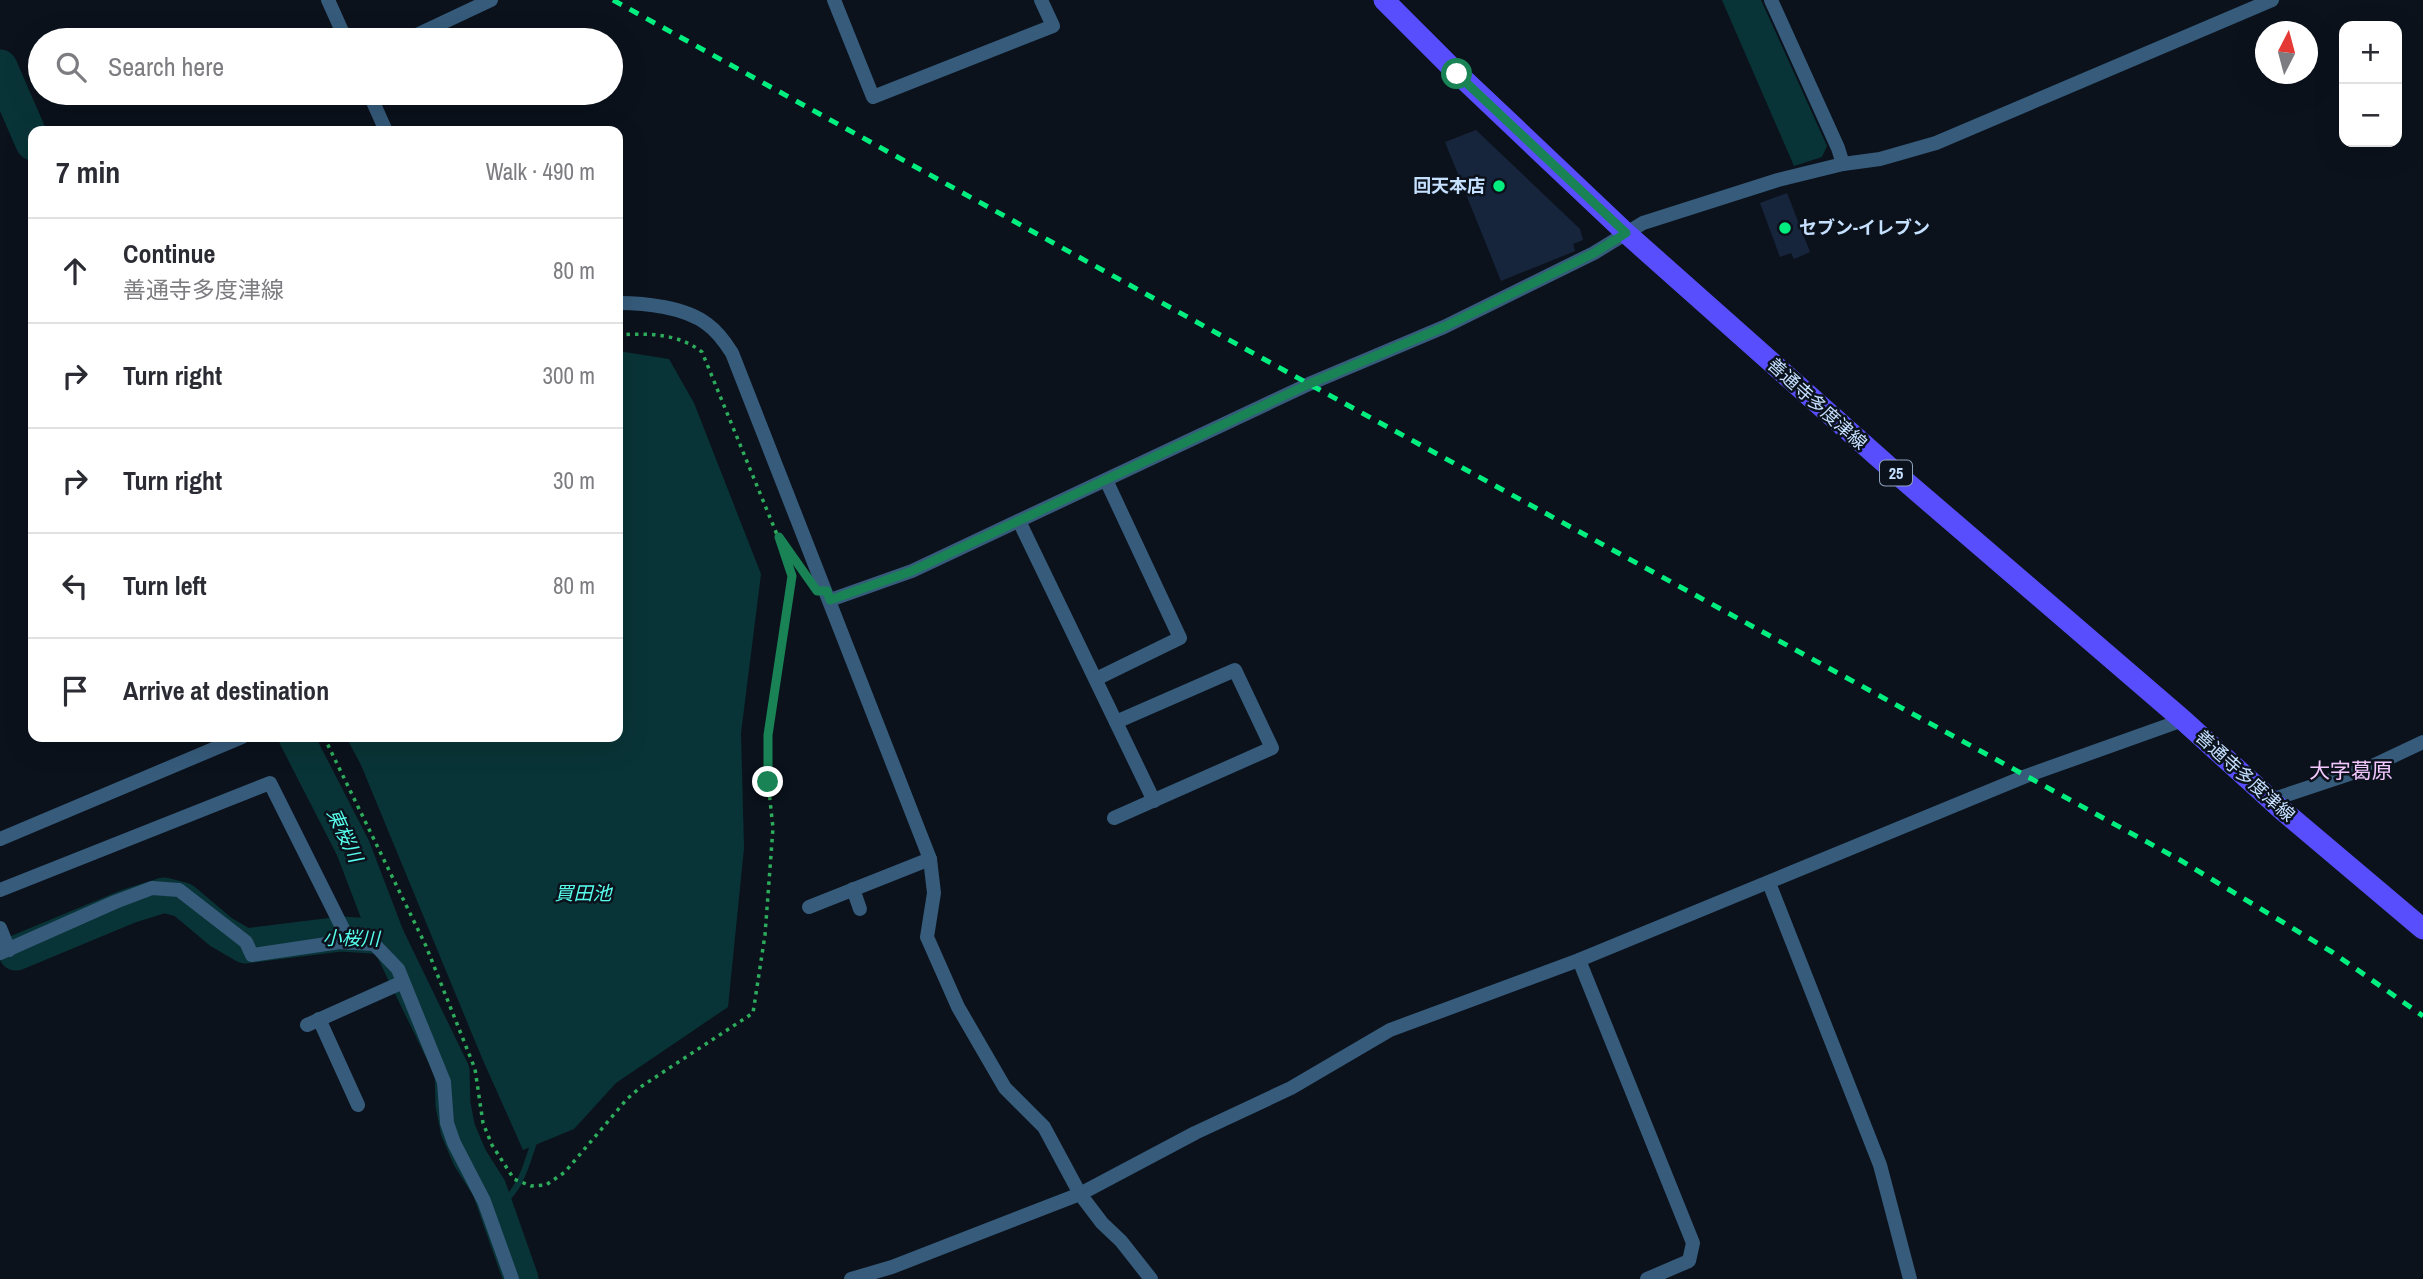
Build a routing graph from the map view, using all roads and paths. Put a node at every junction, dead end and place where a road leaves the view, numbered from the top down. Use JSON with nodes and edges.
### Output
{"nodes":[{"id":1,"x":328,"y":0,"type":"edge"},
{"id":2,"x":491,"y":0,"type":"edge"},
{"id":3,"x":834,"y":0,"type":"edge"},
{"id":4,"x":1041,"y":0,"type":"edge"},
{"id":5,"x":1384,"y":0,"type":"edge"},
{"id":6,"x":1771,"y":0,"type":"edge"},
{"id":7,"x":2270,"y":0,"type":"edge"},
{"id":8,"x":340,"y":28,"type":"edge"},
{"id":9,"x":433,"y":28,"type":"edge"},
{"id":10,"x":374,"y":105,"type":"edge"},
{"id":11,"x":382,"y":126,"type":"edge"},
{"id":12,"x":1843,"y":164,"type":"junction"},
{"id":13,"x":1626,"y":233,"type":"junction"},
{"id":14,"x":623,"y":304,"type":"edge"},
{"id":15,"x":623,"y":335,"type":"edge"},
{"id":16,"x":1107,"y":480,"type":"junction"},
{"id":17,"x":1019,"y":521,"type":"junction"},
{"id":18,"x":779,"y":537,"type":"junction"},
{"id":19,"x":793,"y":558,"type":"dead end"},
{"id":20,"x":830,"y":600,"type":"junction"},
{"id":21,"x":1096,"y":679,"type":"junction"},
{"id":22,"x":2183,"y":720,"type":"junction"},
{"id":23,"x":1116,"y":722,"type":"junction"},
{"id":24,"x":230,"y":742,"type":"edge"},
{"id":25,"x":326,"y":742,"type":"edge"},
{"id":26,"x":2423,"y":742,"type":"edge"},
{"id":27,"x":2271,"y":800,"type":"junction"},
{"id":28,"x":1154,"y":801,"type":"junction"},
{"id":29,"x":1114,"y":818,"type":"dead end"},
{"id":30,"x":0,"y":839,"type":"edge"},
{"id":31,"x":930,"y":859,"type":"junction"},
{"id":32,"x":1769,"y":883,"type":"junction"},
{"id":33,"x":853,"y":889,"type":"junction"},
{"id":34,"x":0,"y":890,"type":"edge"},
{"id":35,"x":809,"y":907,"type":"dead end"},
{"id":36,"x":860,"y":909,"type":"dead end"},
{"id":37,"x":0,"y":928,"type":"edge"},
{"id":38,"x":2423,"y":929,"type":"edge"},
{"id":39,"x":347,"y":937,"type":"junction"},
{"id":40,"x":4,"y":951,"type":"edge"},
{"id":41,"x":1579,"y":960,"type":"junction"},
{"id":42,"x":403,"y":982,"type":"junction"},
{"id":43,"x":358,"y":1105,"type":"dead end"},
{"id":44,"x":1080,"y":1194,"type":"junction"},
{"id":45,"x":895,"y":1273,"type":"edge"},
{"id":46,"x":512,"y":1279,"type":"edge"},
{"id":47,"x":850,"y":1279,"type":"edge"},
{"id":48,"x":1151,"y":1279,"type":"edge"},
{"id":49,"x":1647,"y":1279,"type":"edge"},
{"id":50,"x":1910,"y":1279,"type":"edge"}],
"edges":[{"from":1,"to":8,"type":"street"},
{"from":2,"to":9,"type":"street"},
{"from":3,"to":4,"type":"street"},
{"from":5,"to":13,"type":"main road","name":"善通寺多度津線","number":"25"},
{"from":6,"to":12,"type":"street"},
{"from":7,"to":12,"type":"street"},
{"from":10,"to":11,"type":"street"},
{"from":12,"to":13,"type":"street"},
{"from":13,"to":16,"type":"street"},
{"from":13,"to":22,"type":"main road","name":"善通寺多度津線","number":"25"},
{"from":14,"to":20,"type":"street"},
{"from":15,"to":18,"type":"path"},
{"from":16,"to":17,"type":"street"},
{"from":16,"to":21,"type":"street"},
{"from":17,"to":20,"type":"street"},
{"from":17,"to":21,"type":"street"},
{"from":18,"to":19,"type":"path"},
{"from":18,"to":25,"type":"path"},
{"from":20,"to":31,"type":"street"},
{"from":21,"to":23,"type":"street"},
{"from":22,"to":27,"type":"main road","name":"善通寺多度津線","number":"25"},
{"from":22,"to":32,"type":"street"},
{"from":23,"to":28,"type":"street"},
{"from":23,"to":28,"type":"street"},
{"from":24,"to":30,"type":"street"},
{"from":26,"to":27,"type":"street"},
{"from":27,"to":38,"type":"main road","name":"善通寺多度津線","number":"25"},
{"from":28,"to":29,"type":"street"},
{"from":31,"to":33,"type":"street"},
{"from":31,"to":44,"type":"street"},
{"from":32,"to":41,"type":"street"},
{"from":32,"to":50,"type":"street"},
{"from":33,"to":35,"type":"street"},
{"from":33,"to":36,"type":"street"},
{"from":34,"to":39,"type":"street"},
{"from":37,"to":40,"type":"street"},
{"from":39,"to":40,"type":"street"},
{"from":39,"to":42,"type":"street"},
{"from":41,"to":44,"type":"street"},
{"from":41,"to":49,"type":"street"},
{"from":42,"to":43,"type":"street"},
{"from":42,"to":46,"type":"street"},
{"from":44,"to":45,"type":"street"},
{"from":44,"to":48,"type":"street"},
{"from":45,"to":47,"type":"street"}]}
